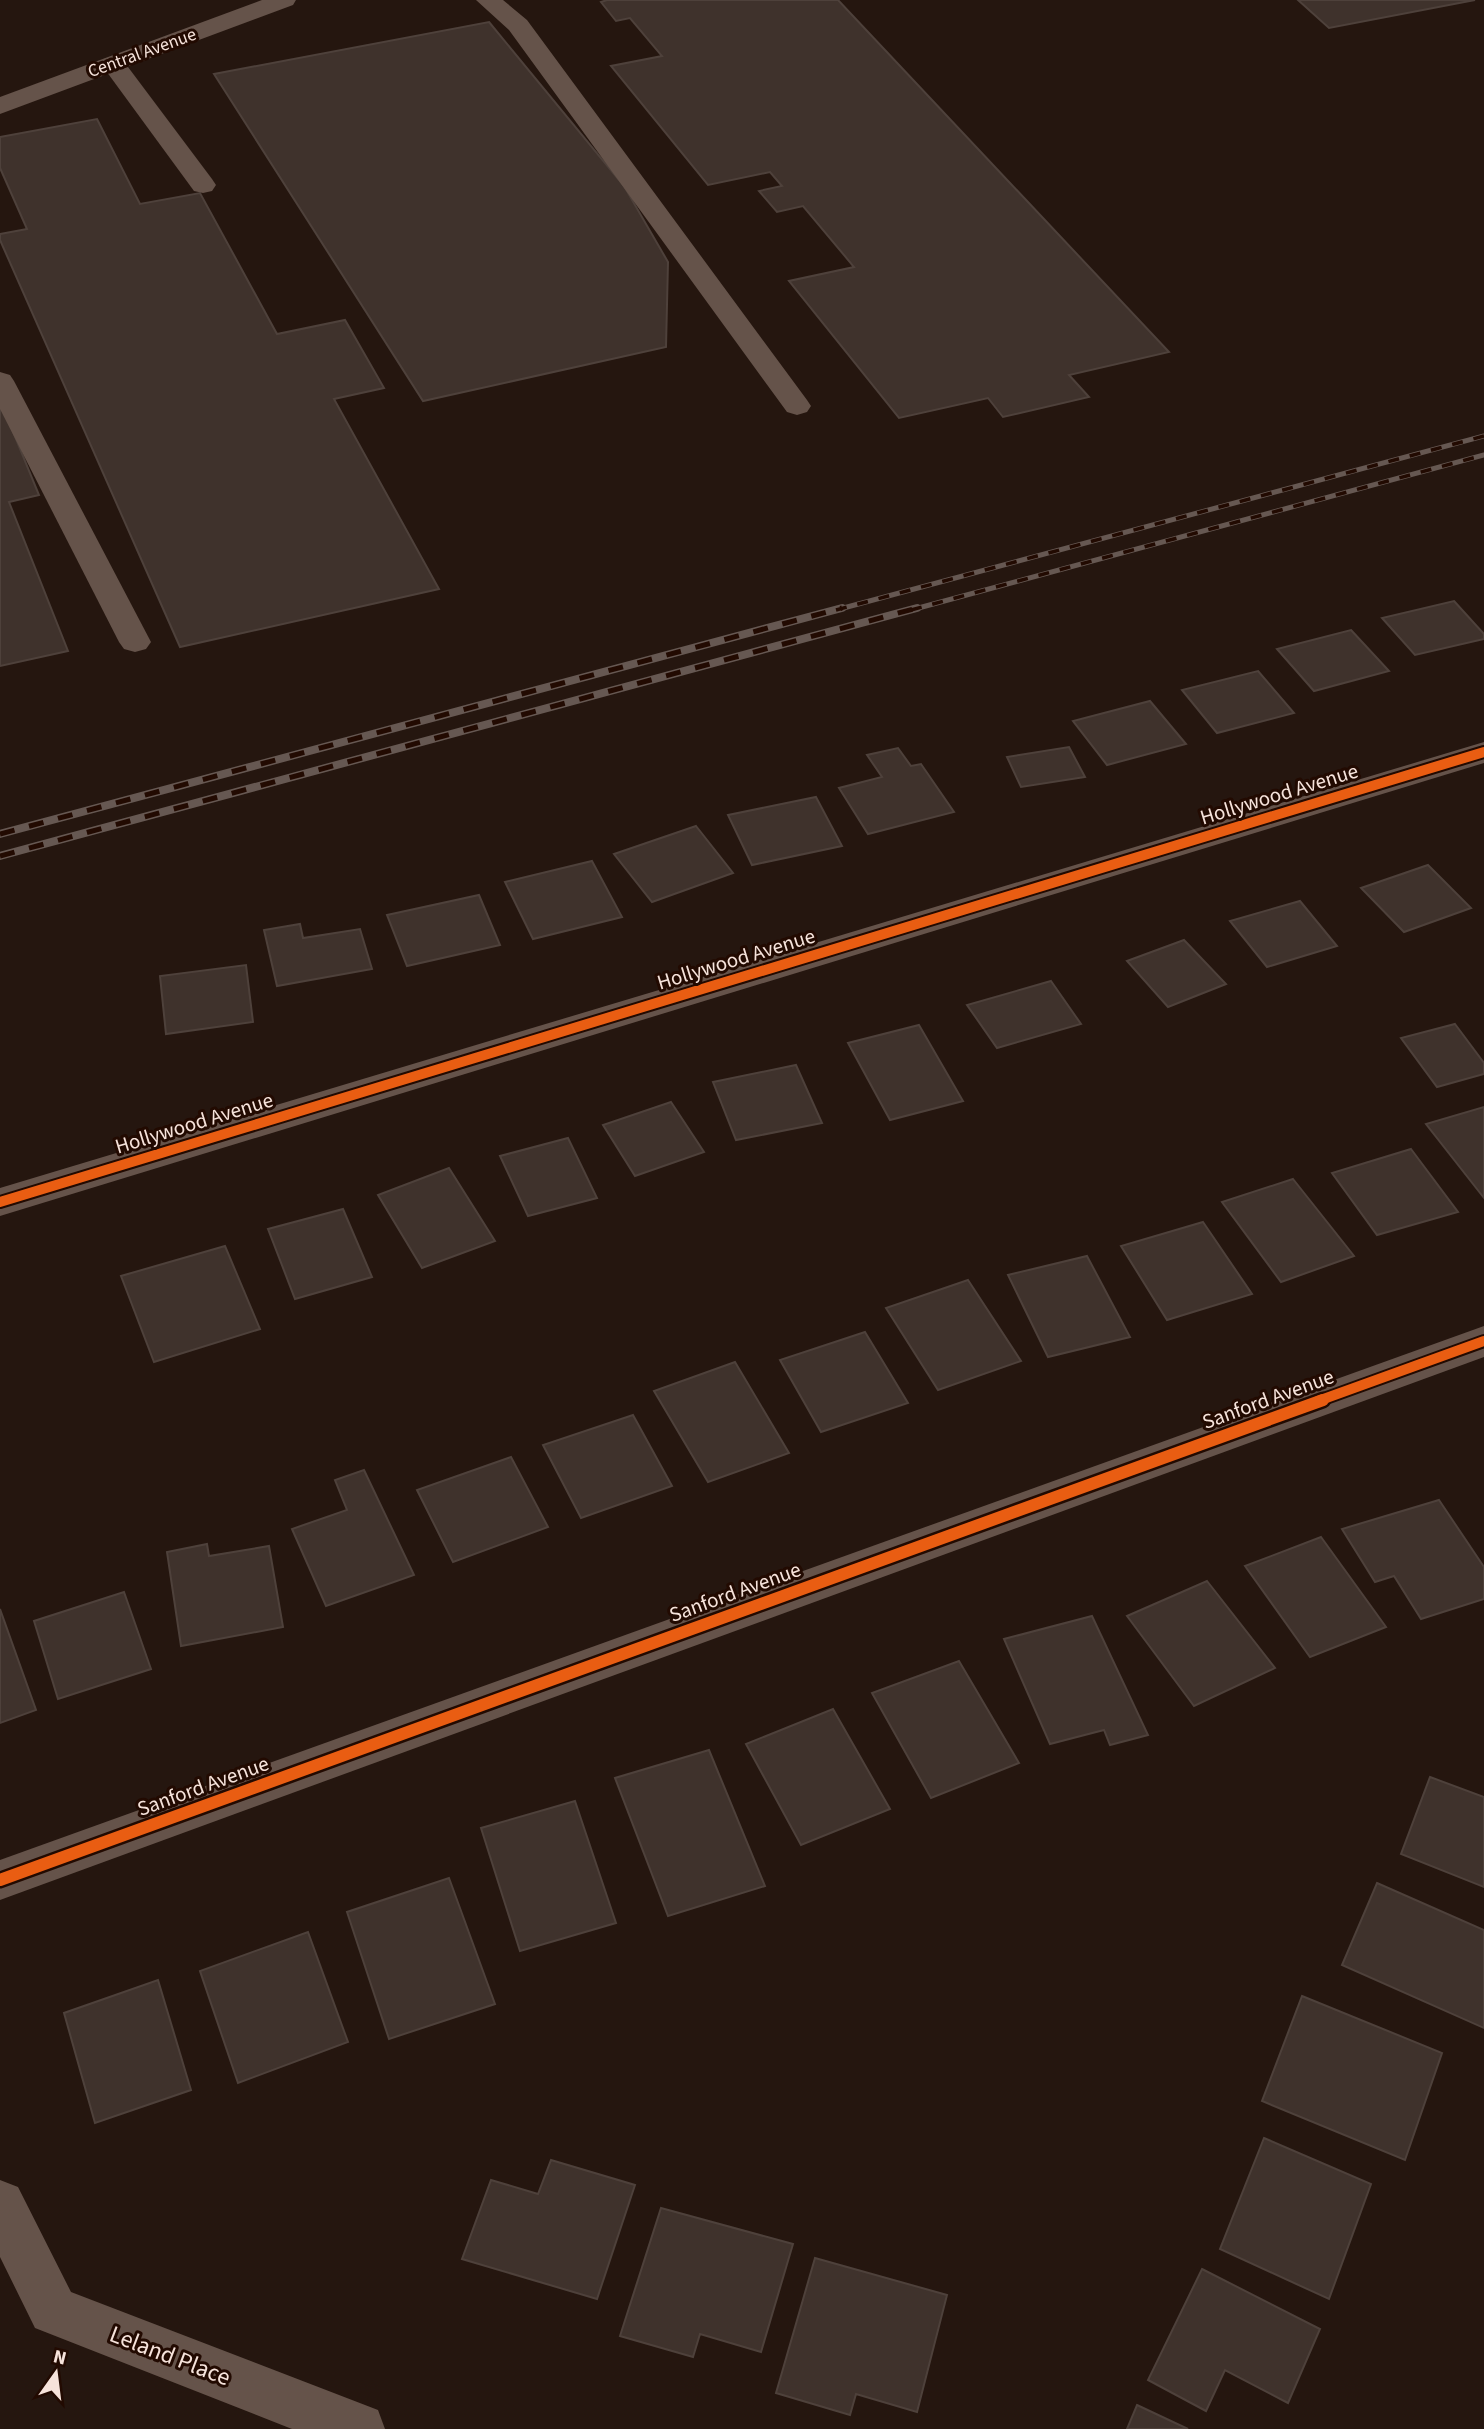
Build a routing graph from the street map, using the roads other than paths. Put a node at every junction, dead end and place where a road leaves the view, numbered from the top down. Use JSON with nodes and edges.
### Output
{"nodes":[{"id":1,"x":488,"y":0,"type":"edge"},
{"id":2,"x":275,"y":1,"type":"edge"},
{"id":3,"x":113,"y":64,"type":"junction"},
{"id":4,"x":0,"y":106,"type":"edge"},
{"id":5,"x":203,"y":185,"type":"dead end"},
{"id":6,"x":0,"y":381,"type":"edge"},
{"id":7,"x":797,"y":407,"type":"dead end"},
{"id":8,"x":135,"y":642,"type":"dead end"},
{"id":9,"x":1484,"y":752,"type":"edge"},
{"id":10,"x":0,"y":1202,"type":"edge"},
{"id":11,"x":1484,"y":1341,"type":"edge"},
{"id":12,"x":0,"y":1880,"type":"edge"},
{"id":13,"x":0,"y":2204,"type":"edge"},
{"id":14,"x":359,"y":2429,"type":"edge"}],
"edges":[{"from":1,"to":7,"type":"street"},
{"from":2,"to":3,"type":"street","name":"Central Avenue"},
{"from":3,"to":4,"type":"street","name":"Central Avenue"},
{"from":3,"to":5,"type":"street"},
{"from":6,"to":8,"type":"street"},
{"from":9,"to":10,"type":"street","name":"Hollywood Avenue"},
{"from":11,"to":12,"type":"street","name":"Sanford Avenue"},
{"from":13,"to":14,"type":"street","name":"Leland Place"}]}
